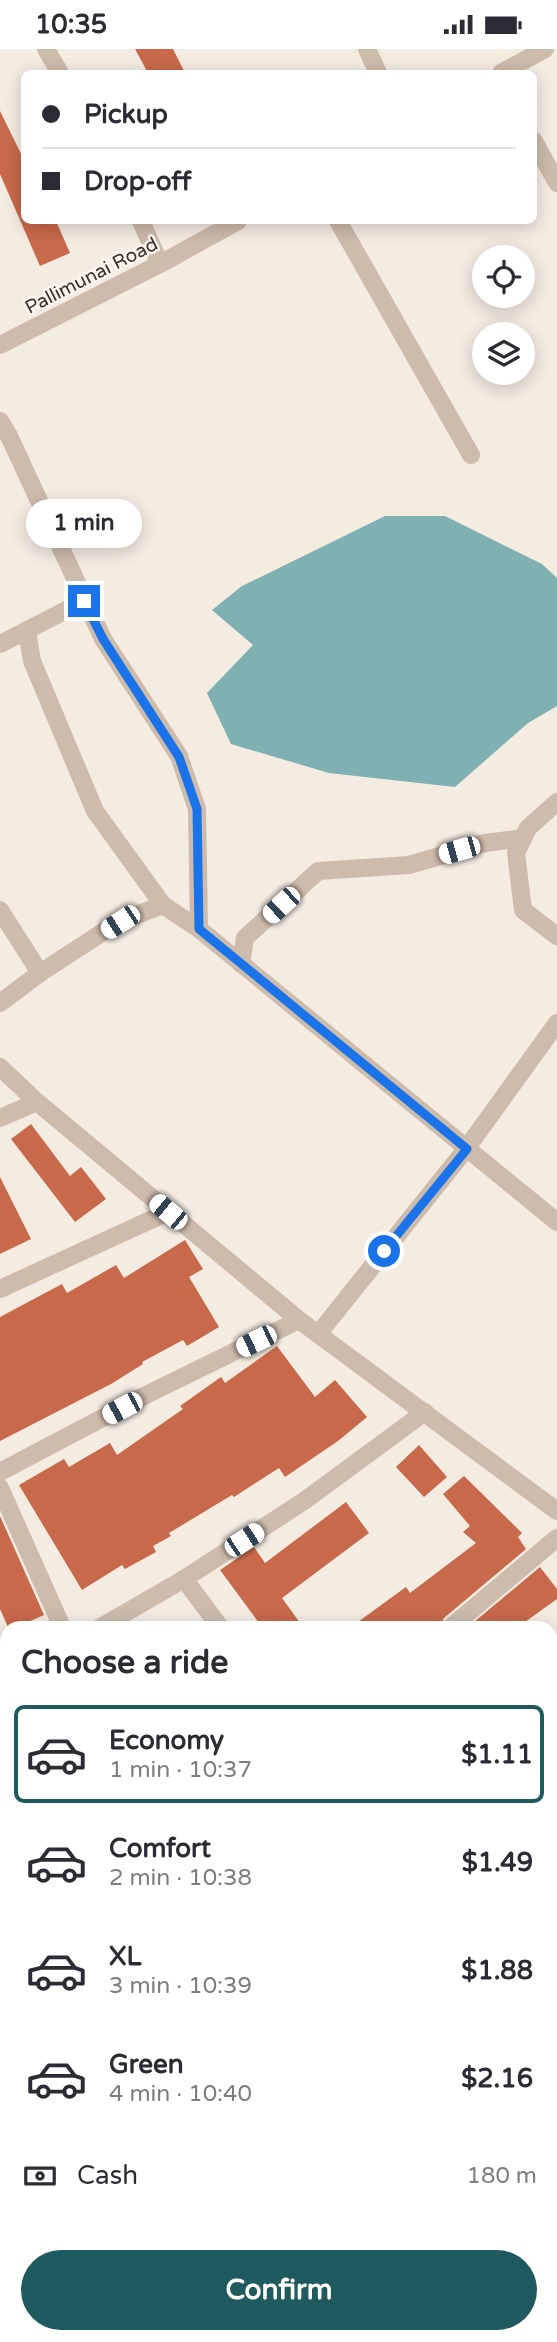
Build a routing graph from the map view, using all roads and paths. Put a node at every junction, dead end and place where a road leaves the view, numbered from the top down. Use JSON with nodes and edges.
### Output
{"nodes":[{"id":1,"x":46,"y":49,"type":"edge"},
{"id":2,"x":367,"y":49,"type":"edge"},
{"id":3,"x":545,"y":49,"type":"edge"},
{"id":4,"x":58,"y":70,"type":"edge"},
{"id":5,"x":377,"y":70,"type":"edge"},
{"id":6,"x":506,"y":70,"type":"edge"},
{"id":7,"x":537,"y":146,"type":"edge"},
{"id":8,"x":557,"y":183,"type":"edge"},
{"id":9,"x":142,"y":224,"type":"edge"},
{"id":10,"x":233,"y":224,"type":"edge"},
{"id":11,"x":340,"y":224,"type":"edge"},
{"id":12,"x":160,"y":264,"type":"junction"},
{"id":13,"x":0,"y":345,"type":"edge"},
{"id":14,"x":0,"y":421,"type":"edge"},
{"id":15,"x":471,"y":455,"type":"dead end"},
{"id":16,"x":84,"y":601,"type":"junction"},
{"id":17,"x":27,"y":631,"type":"junction"},
{"id":18,"x":0,"y":644,"type":"edge"},
{"id":19,"x":557,"y":802,"type":"edge"},
{"id":20,"x":526,"y":833,"type":"junction"},
{"id":21,"x":163,"y":905,"type":"junction"},
{"id":22,"x":0,"y":910,"type":"edge"},
{"id":23,"x":199,"y":929,"type":"junction"},
{"id":24,"x":557,"y":936,"type":"edge"},
{"id":25,"x":241,"y":964,"type":"junction"},
{"id":26,"x":40,"y":973,"type":"junction"},
{"id":27,"x":0,"y":1003,"type":"edge"},
{"id":28,"x":557,"y":1023,"type":"edge"},
{"id":29,"x":0,"y":1067,"type":"edge"},
{"id":30,"x":37,"y":1102,"type":"junction"},
{"id":31,"x":0,"y":1118,"type":"edge"},
{"id":32,"x":467,"y":1149,"type":"junction"},
{"id":33,"x":168,"y":1212,"type":"junction"},
{"id":34,"x":557,"y":1222,"type":"edge"},
{"id":35,"x":0,"y":1289,"type":"edge"},
{"id":36,"x":299,"y":1320,"type":"junction"},
{"id":37,"x":318,"y":1333,"type":"junction"},
{"id":38,"x":425,"y":1412,"type":"junction"},
{"id":39,"x":0,"y":1472,"type":"edge"},
{"id":40,"x":0,"y":1488,"type":"edge"},
{"id":41,"x":557,"y":1510,"type":"edge"},
{"id":42,"x":557,"y":1538,"type":"edge"},
{"id":43,"x":184,"y":1579,"type":"junction"},
{"id":44,"x":59,"y":1621,"type":"edge"},
{"id":45,"x":112,"y":1621,"type":"edge"},
{"id":46,"x":216,"y":1621,"type":"edge"},
{"id":47,"x":458,"y":1621,"type":"edge"}],
"edges":[{"from":1,"to":4,"type":"street"},
{"from":2,"to":5,"type":"street"},
{"from":3,"to":6,"type":"street"},
{"from":7,"to":8,"type":"street"},
{"from":9,"to":12,"type":"street"},
{"from":10,"to":12,"type":"street","name":"Pallimunai Road"},
{"from":11,"to":15,"type":"street"},
{"from":12,"to":13,"type":"street","name":"Pallimunai Road"},
{"from":14,"to":16,"type":"street"},
{"from":16,"to":17,"type":"street"},
{"from":16,"to":23,"type":"street"},
{"from":17,"to":18,"type":"street"},
{"from":17,"to":21,"type":"street"},
{"from":19,"to":20,"type":"street"},
{"from":20,"to":24,"type":"street"},
{"from":20,"to":25,"type":"street"},
{"from":21,"to":23,"type":"street"},
{"from":21,"to":26,"type":"street"},
{"from":22,"to":26,"type":"street"},
{"from":23,"to":25,"type":"street"},
{"from":25,"to":32,"type":"street"},
{"from":26,"to":27,"type":"street"},
{"from":28,"to":32,"type":"street"},
{"from":29,"to":30,"type":"street"},
{"from":30,"to":31,"type":"street"},
{"from":30,"to":33,"type":"street"},
{"from":32,"to":34,"type":"street"},
{"from":32,"to":37,"type":"street"},
{"from":33,"to":35,"type":"street"},
{"from":33,"to":36,"type":"street"},
{"from":36,"to":37,"type":"street"},
{"from":36,"to":39,"type":"street"},
{"from":37,"to":38,"type":"street"},
{"from":38,"to":41,"type":"street"},
{"from":38,"to":43,"type":"street"},
{"from":40,"to":44,"type":"street"},
{"from":42,"to":47,"type":"street"},
{"from":43,"to":45,"type":"street"},
{"from":43,"to":46,"type":"street"}]}
